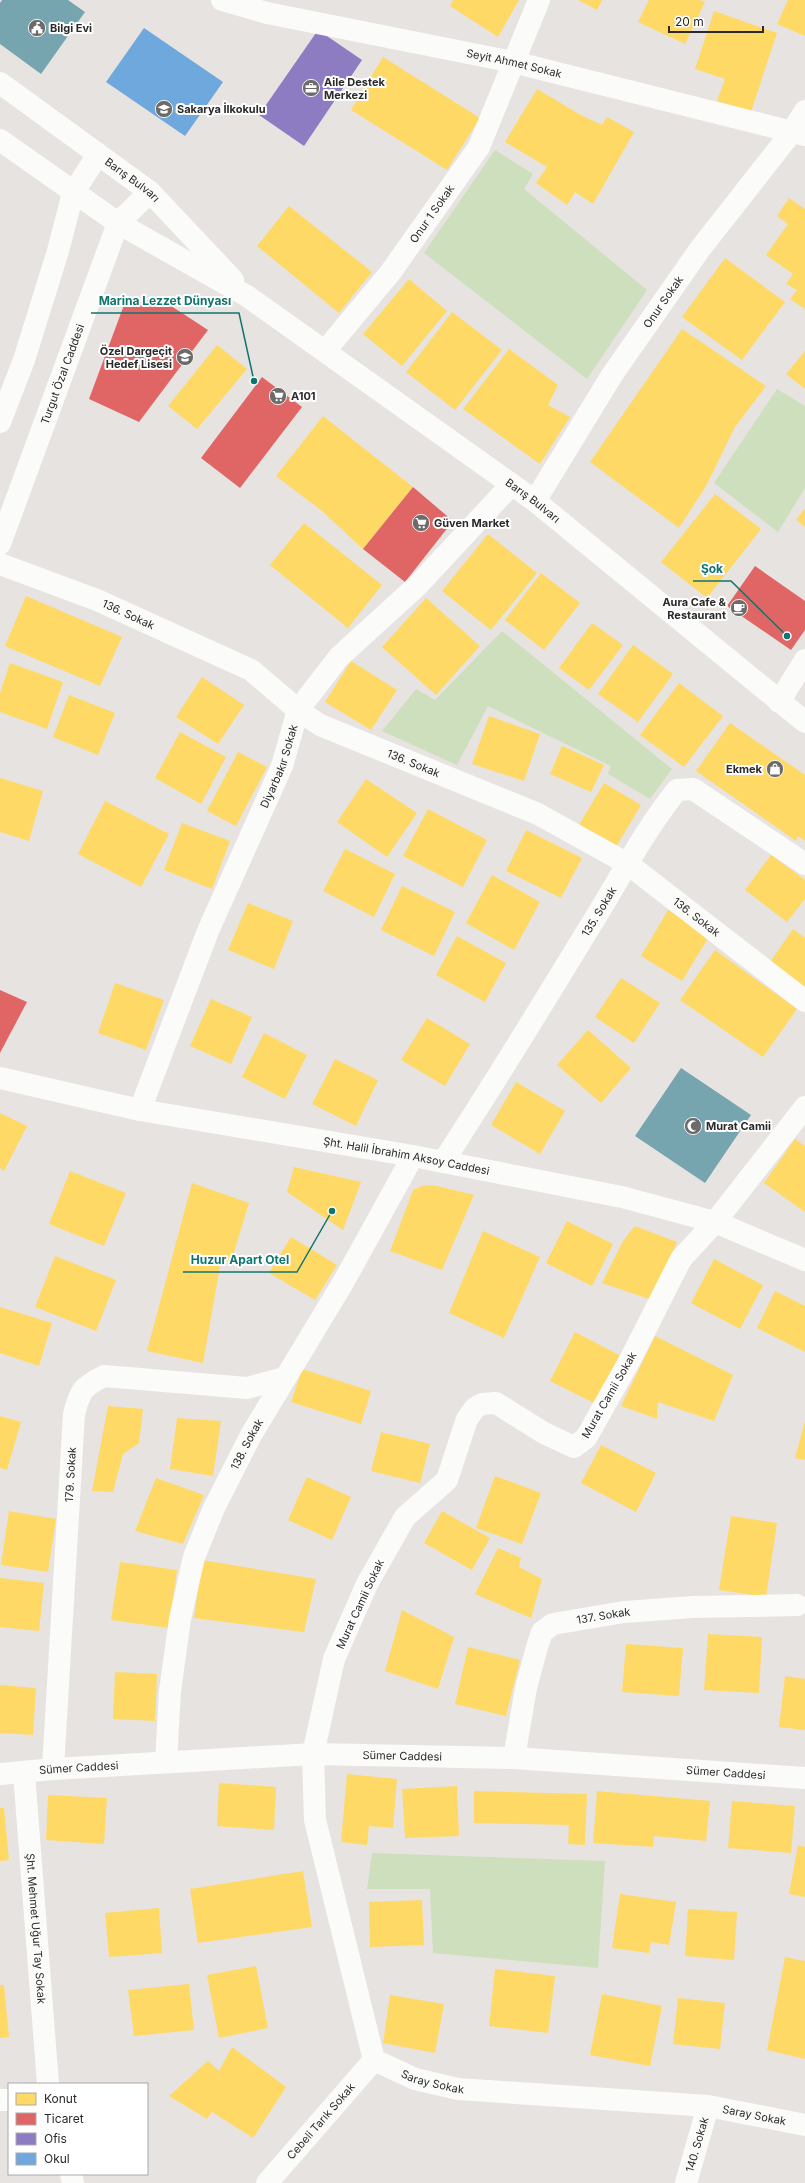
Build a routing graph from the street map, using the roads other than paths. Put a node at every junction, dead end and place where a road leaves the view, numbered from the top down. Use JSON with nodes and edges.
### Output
{"nodes":[{"id":1,"x":222,"y":0,"type":"edge"},
{"id":2,"x":539,"y":0,"type":"edge"},
{"id":3,"x":269,"y":6,"type":"edge"},
{"id":4,"x":513,"y":62,"type":"junction"},
{"id":5,"x":0,"y":83,"type":"edge"},
{"id":6,"x":805,"y":111,"type":"edge"},
{"id":7,"x":800,"y":138,"type":"edge"},
{"id":8,"x":0,"y":140,"type":"edge"},
{"id":9,"x":97,"y":156,"type":"junction"},
{"id":10,"x":150,"y":192,"type":"junction"},
{"id":11,"x":73,"y":193,"type":"junction"},
{"id":12,"x":118,"y":223,"type":"junction"},
{"id":13,"x":247,"y":296,"type":"junction"},
{"id":14,"x":325,"y":351,"type":"junction"},
{"id":15,"x":0,"y":422,"type":"edge"},
{"id":16,"x":510,"y":485,"type":"junction"},
{"id":17,"x":535,"y":501,"type":"junction"},
{"id":18,"x":0,"y":544,"type":"edge"},
{"id":19,"x":0,"y":564,"type":"edge"},
{"id":20,"x":805,"y":660,"type":"edge"},
{"id":21,"x":779,"y":702,"type":"junction"},
{"id":22,"x":298,"y":710,"type":"junction"},
{"id":23,"x":805,"y":722,"type":"edge"},
{"id":24,"x":628,"y":864,"type":"junction"},
{"id":25,"x":805,"y":864,"type":"edge"},
{"id":26,"x":805,"y":1001,"type":"edge"},
{"id":27,"x":0,"y":1078,"type":"edge"},
{"id":28,"x":805,"y":1107,"type":"edge"},
{"id":29,"x":140,"y":1110,"type":"junction"},
{"id":30,"x":413,"y":1156,"type":"junction"},
{"id":31,"x":443,"y":1162,"type":"junction"},
{"id":32,"x":715,"y":1222,"type":"junction"},
{"id":33,"x":805,"y":1260,"type":"edge"},
{"id":34,"x":284,"y":1378,"type":"junction"},
{"id":35,"x":797,"y":1605,"type":"dead end"},
{"id":36,"x":313,"y":1754,"type":"junction"},
{"id":37,"x":514,"y":1758,"type":"junction"},
{"id":38,"x":166,"y":1762,"type":"junction"},
{"id":39,"x":53,"y":1769,"type":"junction"},
{"id":40,"x":24,"y":1773,"type":"junction"},
{"id":41,"x":0,"y":1774,"type":"edge"},
{"id":42,"x":805,"y":1778,"type":"edge"},
{"id":43,"x":374,"y":2060,"type":"junction"},
{"id":44,"x":48,"y":2083,"type":"edge"},
{"id":45,"x":708,"y":2106,"type":"junction"},
{"id":46,"x":805,"y":2125,"type":"edge"},
{"id":47,"x":267,"y":2183,"type":"edge"},
{"id":48,"x":686,"y":2183,"type":"edge"}],
"edges":[{"from":1,"to":3,"type":"street","name":"Seyit Ahmet Sokak"},
{"from":2,"to":4,"type":"street","name":"Onur 1 Sokak"},
{"from":3,"to":4,"type":"street","name":"Seyit Ahmet Sokak"},
{"from":4,"to":7,"type":"street","name":"Seyit Ahmet Sokak"},
{"from":4,"to":14,"type":"street","name":"Onur 1 Sokak"},
{"from":5,"to":9,"type":"street","name":"Barış Bulvarı"},
{"from":6,"to":7,"type":"street","name":"Onur Sokak"},
{"from":7,"to":17,"type":"street","name":"Onur Sokak"},
{"from":8,"to":11,"type":"street","name":"Barış Bulvarı"},
{"from":9,"to":10,"type":"street","name":"Barış Bulvarı"},
{"from":9,"to":11,"type":"street"},
{"from":10,"to":12,"type":"street","name":"Turgut Özal Caddesi"},
{"from":10,"to":13,"type":"street","name":"Barış Bulvarı"},
{"from":11,"to":12,"type":"street","name":"Barış Bulvarı"},
{"from":11,"to":15,"type":"street"},
{"from":12,"to":13,"type":"street","name":"Barış Bulvarı"},
{"from":12,"to":18,"type":"street","name":"Turgut Özal Caddesi"},
{"from":13,"to":14,"type":"street","name":"Barış Bulvarı"},
{"from":14,"to":16,"type":"street","name":"Barış Bulvarı"},
{"from":16,"to":17,"type":"street","name":"Barış Bulvarı"},
{"from":16,"to":22,"type":"street","name":"Diyarbakır Sokak"},
{"from":17,"to":21,"type":"street","name":"Barış Bulvarı"},
{"from":19,"to":22,"type":"street","name":"136. Sokak"},
{"from":20,"to":21,"type":"street"},
{"from":21,"to":23,"type":"street","name":"Barış Bulvarı"},
{"from":22,"to":24,"type":"street","name":"136. Sokak"},
{"from":22,"to":29,"type":"street","name":"Diyarbakır Sokak"},
{"from":24,"to":25,"type":"street","name":"135. Sokak"},
{"from":24,"to":26,"type":"street","name":"136. Sokak"},
{"from":24,"to":31,"type":"street","name":"135. Sokak"},
{"from":27,"to":29,"type":"street","name":"Şht. Halil İbrahim Aksoy Caddesi"},
{"from":28,"to":32,"type":"street","name":"Murat Camii Sokak"},
{"from":29,"to":30,"type":"street","name":"Şht. Halil İbrahim Aksoy Caddesi"},
{"from":30,"to":31,"type":"street","name":"Şht. Halil İbrahim Aksoy Caddesi"},
{"from":30,"to":34,"type":"street","name":"138. Sokak"},
{"from":31,"to":32,"type":"street","name":"Şht. Halil İbrahim Aksoy Caddesi"},
{"from":32,"to":33,"type":"street","name":"Şht. Halil İbrahim Aksoy Caddesi"},
{"from":32,"to":36,"type":"street","name":"Murat Camii Sokak"},
{"from":34,"to":38,"type":"street","name":"138. Sokak"},
{"from":34,"to":39,"type":"street","name":"179. Sokak"},
{"from":35,"to":37,"type":"street","name":"137. Sokak"},
{"from":36,"to":37,"type":"street","name":"Sümer Caddesi"},
{"from":36,"to":38,"type":"street","name":"Sümer Caddesi"},
{"from":36,"to":43,"type":"street"},
{"from":37,"to":42,"type":"street","name":"Sümer Caddesi"},
{"from":38,"to":39,"type":"street","name":"Sümer Caddesi"},
{"from":39,"to":40,"type":"street","name":"Sümer Caddesi"},
{"from":40,"to":41,"type":"street","name":"Sümer Caddesi"},
{"from":40,"to":44,"type":"street","name":"Şht. Mehmet Uğur Tay Sokak"},
{"from":43,"to":45,"type":"street","name":"Saray Sokak"},
{"from":43,"to":47,"type":"street","name":"Cebeli Tarık Sokak"},
{"from":45,"to":46,"type":"street","name":"Saray Sokak"},
{"from":45,"to":48,"type":"street","name":"140. Sokak"}]}
